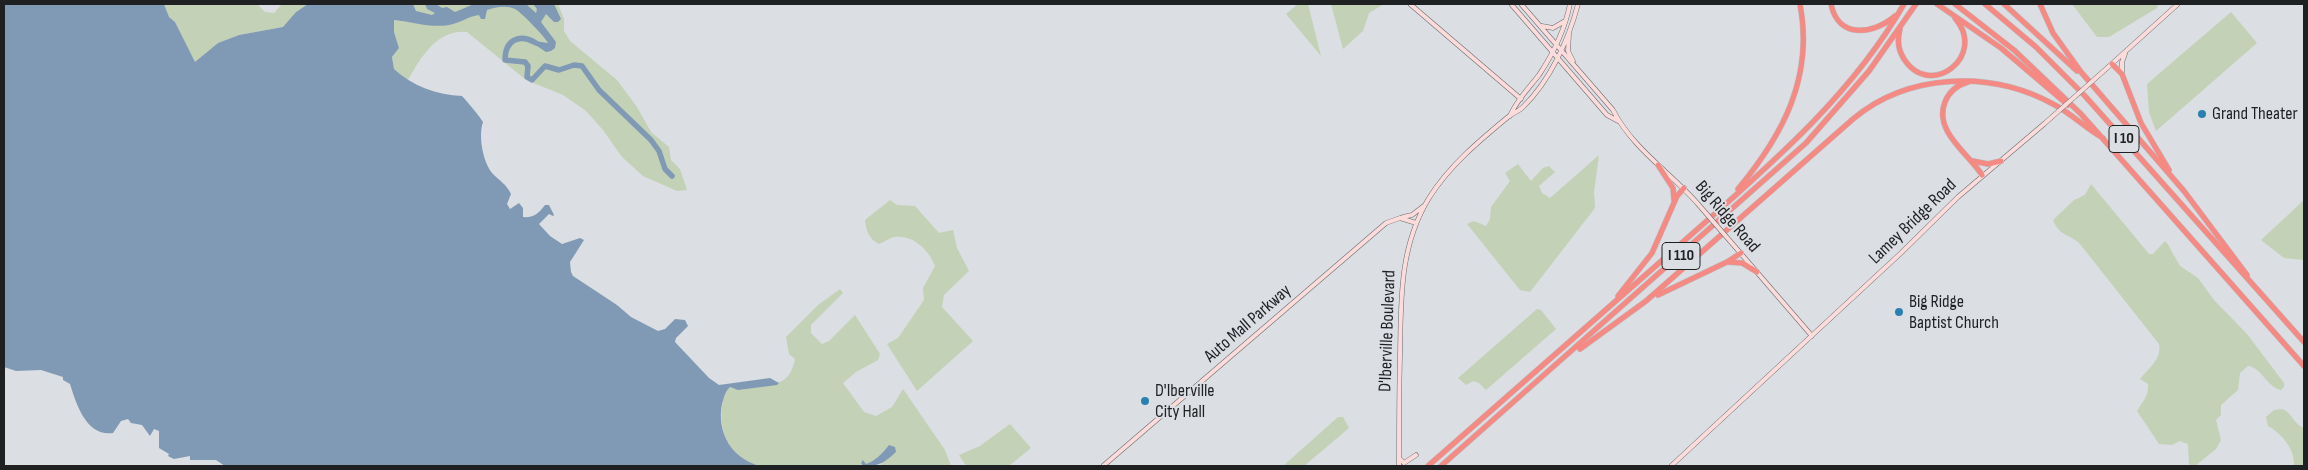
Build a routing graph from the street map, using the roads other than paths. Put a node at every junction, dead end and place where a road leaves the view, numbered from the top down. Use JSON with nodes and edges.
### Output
{"nodes":[{"id":1,"x":1410,"y":4,"type":"edge"},
{"id":2,"x":1511,"y":4,"type":"edge"},
{"id":3,"x":1521,"y":4,"type":"edge"},
{"id":4,"x":1570,"y":4,"type":"edge"},
{"id":5,"x":1578,"y":4,"type":"edge"},
{"id":6,"x":1800,"y":4,"type":"edge"},
{"id":7,"x":1831,"y":4,"type":"edge"},
{"id":8,"x":1904,"y":4,"type":"edge"},
{"id":9,"x":1916,"y":4,"type":"edge"},
{"id":10,"x":1955,"y":4,"type":"edge"},
{"id":11,"x":1985,"y":4,"type":"edge"},
{"id":12,"x":2004,"y":4,"type":"edge"},
{"id":13,"x":2040,"y":4,"type":"edge"},
{"id":14,"x":2178,"y":4,"type":"edge"},
{"id":15,"x":1939,"y":5,"type":"edge"},
{"id":16,"x":1899,"y":12,"type":"junction"},
{"id":17,"x":1566,"y":20,"type":"junction"},
{"id":18,"x":1540,"y":26,"type":"junction"},
{"id":19,"x":1570,"y":26,"type":"junction"},
{"id":20,"x":1901,"y":26,"type":"junction"},
{"id":21,"x":1556,"y":44,"type":"junction"},
{"id":22,"x":1561,"y":50,"type":"junction"},
{"id":23,"x":2126,"y":51,"type":"junction"},
{"id":24,"x":1552,"y":52,"type":"junction"},
{"id":25,"x":1557,"y":58,"type":"junction"},
{"id":26,"x":2112,"y":64,"type":"junction"},
{"id":27,"x":1566,"y":68,"type":"junction"},
{"id":28,"x":1550,"y":70,"type":"junction"},
{"id":29,"x":1579,"y":72,"type":"junction"},
{"id":30,"x":2122,"y":74,"type":"junction"},
{"id":31,"x":1970,"y":80,"type":"junction"},
{"id":32,"x":2097,"y":91,"type":"junction"},
{"id":33,"x":1521,"y":99,"type":"junction"},
{"id":34,"x":2081,"y":114,"type":"junction"},
{"id":35,"x":1510,"y":116,"type":"junction"},
{"id":36,"x":1618,"y":121,"type":"junction"},
{"id":37,"x":2103,"y":138,"type":"junction"},
{"id":38,"x":1971,"y":160,"type":"junction"},
{"id":39,"x":2001,"y":161,"type":"junction"},
{"id":40,"x":1658,"y":165,"type":"junction"},
{"id":41,"x":1982,"y":175,"type":"junction"},
{"id":42,"x":1684,"y":188,"type":"junction"},
{"id":43,"x":2184,"y":191,"type":"junction"},
{"id":44,"x":1674,"y":202,"type":"junction"},
{"id":45,"x":1426,"y":203,"type":"junction"},
{"id":46,"x":1727,"y":203,"type":"junction"},
{"id":47,"x":1400,"y":218,"type":"junction"},
{"id":48,"x":1416,"y":224,"type":"junction"},
{"id":49,"x":1741,"y":253,"type":"junction"},
{"id":50,"x":1727,"y":262,"type":"junction"},
{"id":51,"x":1757,"y":272,"type":"junction"},
{"id":52,"x":2252,"y":284,"type":"junction"},
{"id":53,"x":1646,"y":301,"type":"junction"},
{"id":54,"x":1608,"y":308,"type":"junction"},
{"id":55,"x":1812,"y":336,"type":"junction"},
{"id":56,"x":2304,"y":342,"type":"edge"},
{"id":57,"x":1562,"y":360,"type":"junction"},
{"id":58,"x":2304,"y":366,"type":"edge"},
{"id":59,"x":1416,"y":456,"type":"dead end"},
{"id":60,"x":1399,"y":458,"type":"junction"},
{"id":61,"x":1103,"y":466,"type":"edge"},
{"id":62,"x":1399,"y":466,"type":"edge"},
{"id":63,"x":1428,"y":466,"type":"edge"},
{"id":64,"x":1441,"y":466,"type":"edge"},
{"id":65,"x":1672,"y":466,"type":"edge"}],
"edges":[{"from":1,"to":33,"type":"main road"},
{"from":2,"to":24,"type":"main road","name":"Big Ridge Road"},
{"from":3,"to":18,"type":"main road","name":"Big Ridge Road"},
{"from":4,"to":17,"type":"main road","name":"D'Iberville Boulevard"},
{"from":5,"to":19,"type":"main road","name":"D'Iberville Boulevard"},
{"from":6,"to":46,"type":"highway"},
{"from":7,"to":16,"type":"highway"},
{"from":8,"to":16,"type":"highway","number":"I 110"},
{"from":9,"to":20,"type":"highway"},
{"from":10,"to":34,"type":"highway","number":"I 10"},
{"from":11,"to":52,"type":"highway","number":"I 10"},
{"from":12,"to":32,"type":"highway"},
{"from":13,"to":32,"type":"highway"},
{"from":14,"to":23,"type":"main road","name":"Lamey Bridge Road"},
{"from":15,"to":20,"type":"highway"},
{"from":15,"to":34,"type":"highway"},
{"from":16,"to":46,"type":"highway","number":"I 110"},
{"from":17,"to":18,"type":"main road"},
{"from":17,"to":21,"type":"main road","name":"D'Iberville Boulevard"},
{"from":18,"to":21,"type":"main road","name":"Big Ridge Road"},
{"from":19,"to":22,"type":"main road","name":"D'Iberville Boulevard"},
{"from":19,"to":29,"type":"main road"},
{"from":20,"to":57,"type":"highway","number":"I 110"},
{"from":21,"to":22,"type":"main road","name":"Big Ridge Road"},
{"from":21,"to":24,"type":"main road","name":"D'Iberville Boulevard"},
{"from":22,"to":25,"type":"main road","name":"D'Iberville Boulevard"},
{"from":22,"to":29,"type":"main road","name":"Big Ridge Road"},
{"from":23,"to":26,"type":"main road","name":"Lamey Bridge Road"},
{"from":23,"to":30,"type":"main road"},
{"from":24,"to":25,"type":"main road","name":"Big Ridge Road"},
{"from":24,"to":33,"type":"main road","name":"D'Iberville Boulevard"},
{"from":25,"to":27,"type":"main road","name":"Big Ridge Road"},
{"from":25,"to":28,"type":"main road","name":"D'Iberville Boulevard"},
{"from":26,"to":30,"type":"highway"},
{"from":26,"to":39,"type":"main road","name":"Lamey Bridge Road","bridge":true},
{"from":27,"to":28,"type":"main road"},
{"from":27,"to":36,"type":"main road","name":"Big Ridge Road"},
{"from":28,"to":35,"type":"main road","name":"D'Iberville Boulevard"},
{"from":29,"to":36,"type":"main road","name":"Big Ridge Road"},
{"from":30,"to":43,"type":"highway"},
{"from":31,"to":37,"type":"highway"},
{"from":31,"to":38,"type":"highway"},
{"from":31,"to":53,"type":"highway"},
{"from":32,"to":43,"type":"highway"},
{"from":33,"to":35,"type":"main road","name":"D'Iberville Boulevard"},
{"from":34,"to":37,"type":"highway","number":"I 10"},
{"from":35,"to":45,"type":"main road","name":"D'Iberville Boulevard"},
{"from":36,"to":40,"type":"main road","name":"Big Ridge Road"},
{"from":37,"to":58,"type":"highway","number":"I 10"},
{"from":38,"to":39,"type":"highway"},
{"from":38,"to":41,"type":"highway"},
{"from":39,"to":41,"type":"main road","name":"Lamey Bridge Road"},
{"from":40,"to":42,"type":"main road","name":"Big Ridge Road"},
{"from":40,"to":44,"type":"highway"},
{"from":41,"to":55,"type":"main road","name":"Lamey Bridge Road"},
{"from":42,"to":44,"type":"highway"},
{"from":42,"to":49,"type":"main road","name":"Big Ridge Road","bridge":true},
{"from":43,"to":52,"type":"highway"},
{"from":44,"to":54,"type":"highway"},
{"from":45,"to":47,"type":"main road","name":"Auto Mall Parkway"},
{"from":45,"to":48,"type":"main road","name":"D'Iberville Boulevard"},
{"from":46,"to":54,"type":"highway","number":"I 110"},
{"from":47,"to":48,"type":"main road"},
{"from":47,"to":61,"type":"main road","name":"Auto Mall Parkway"},
{"from":48,"to":60,"type":"main road","name":"D'Iberville Boulevard"},
{"from":49,"to":50,"type":"highway"},
{"from":49,"to":51,"type":"main road","name":"Big Ridge Road"},
{"from":50,"to":51,"type":"highway"},
{"from":50,"to":53,"type":"highway"},
{"from":51,"to":55,"type":"main road","name":"Big Ridge Road"},
{"from":52,"to":56,"type":"highway","number":"I 10"},
{"from":53,"to":57,"type":"highway"},
{"from":54,"to":63,"type":"highway","number":"I 110"},
{"from":55,"to":65,"type":"main road","name":"Lamey Bridge Road"},
{"from":57,"to":64,"type":"highway","number":"I 110"},
{"from":59,"to":60,"type":"main road"},
{"from":60,"to":62,"type":"main road","name":"D'Iberville Boulevard"}]}
